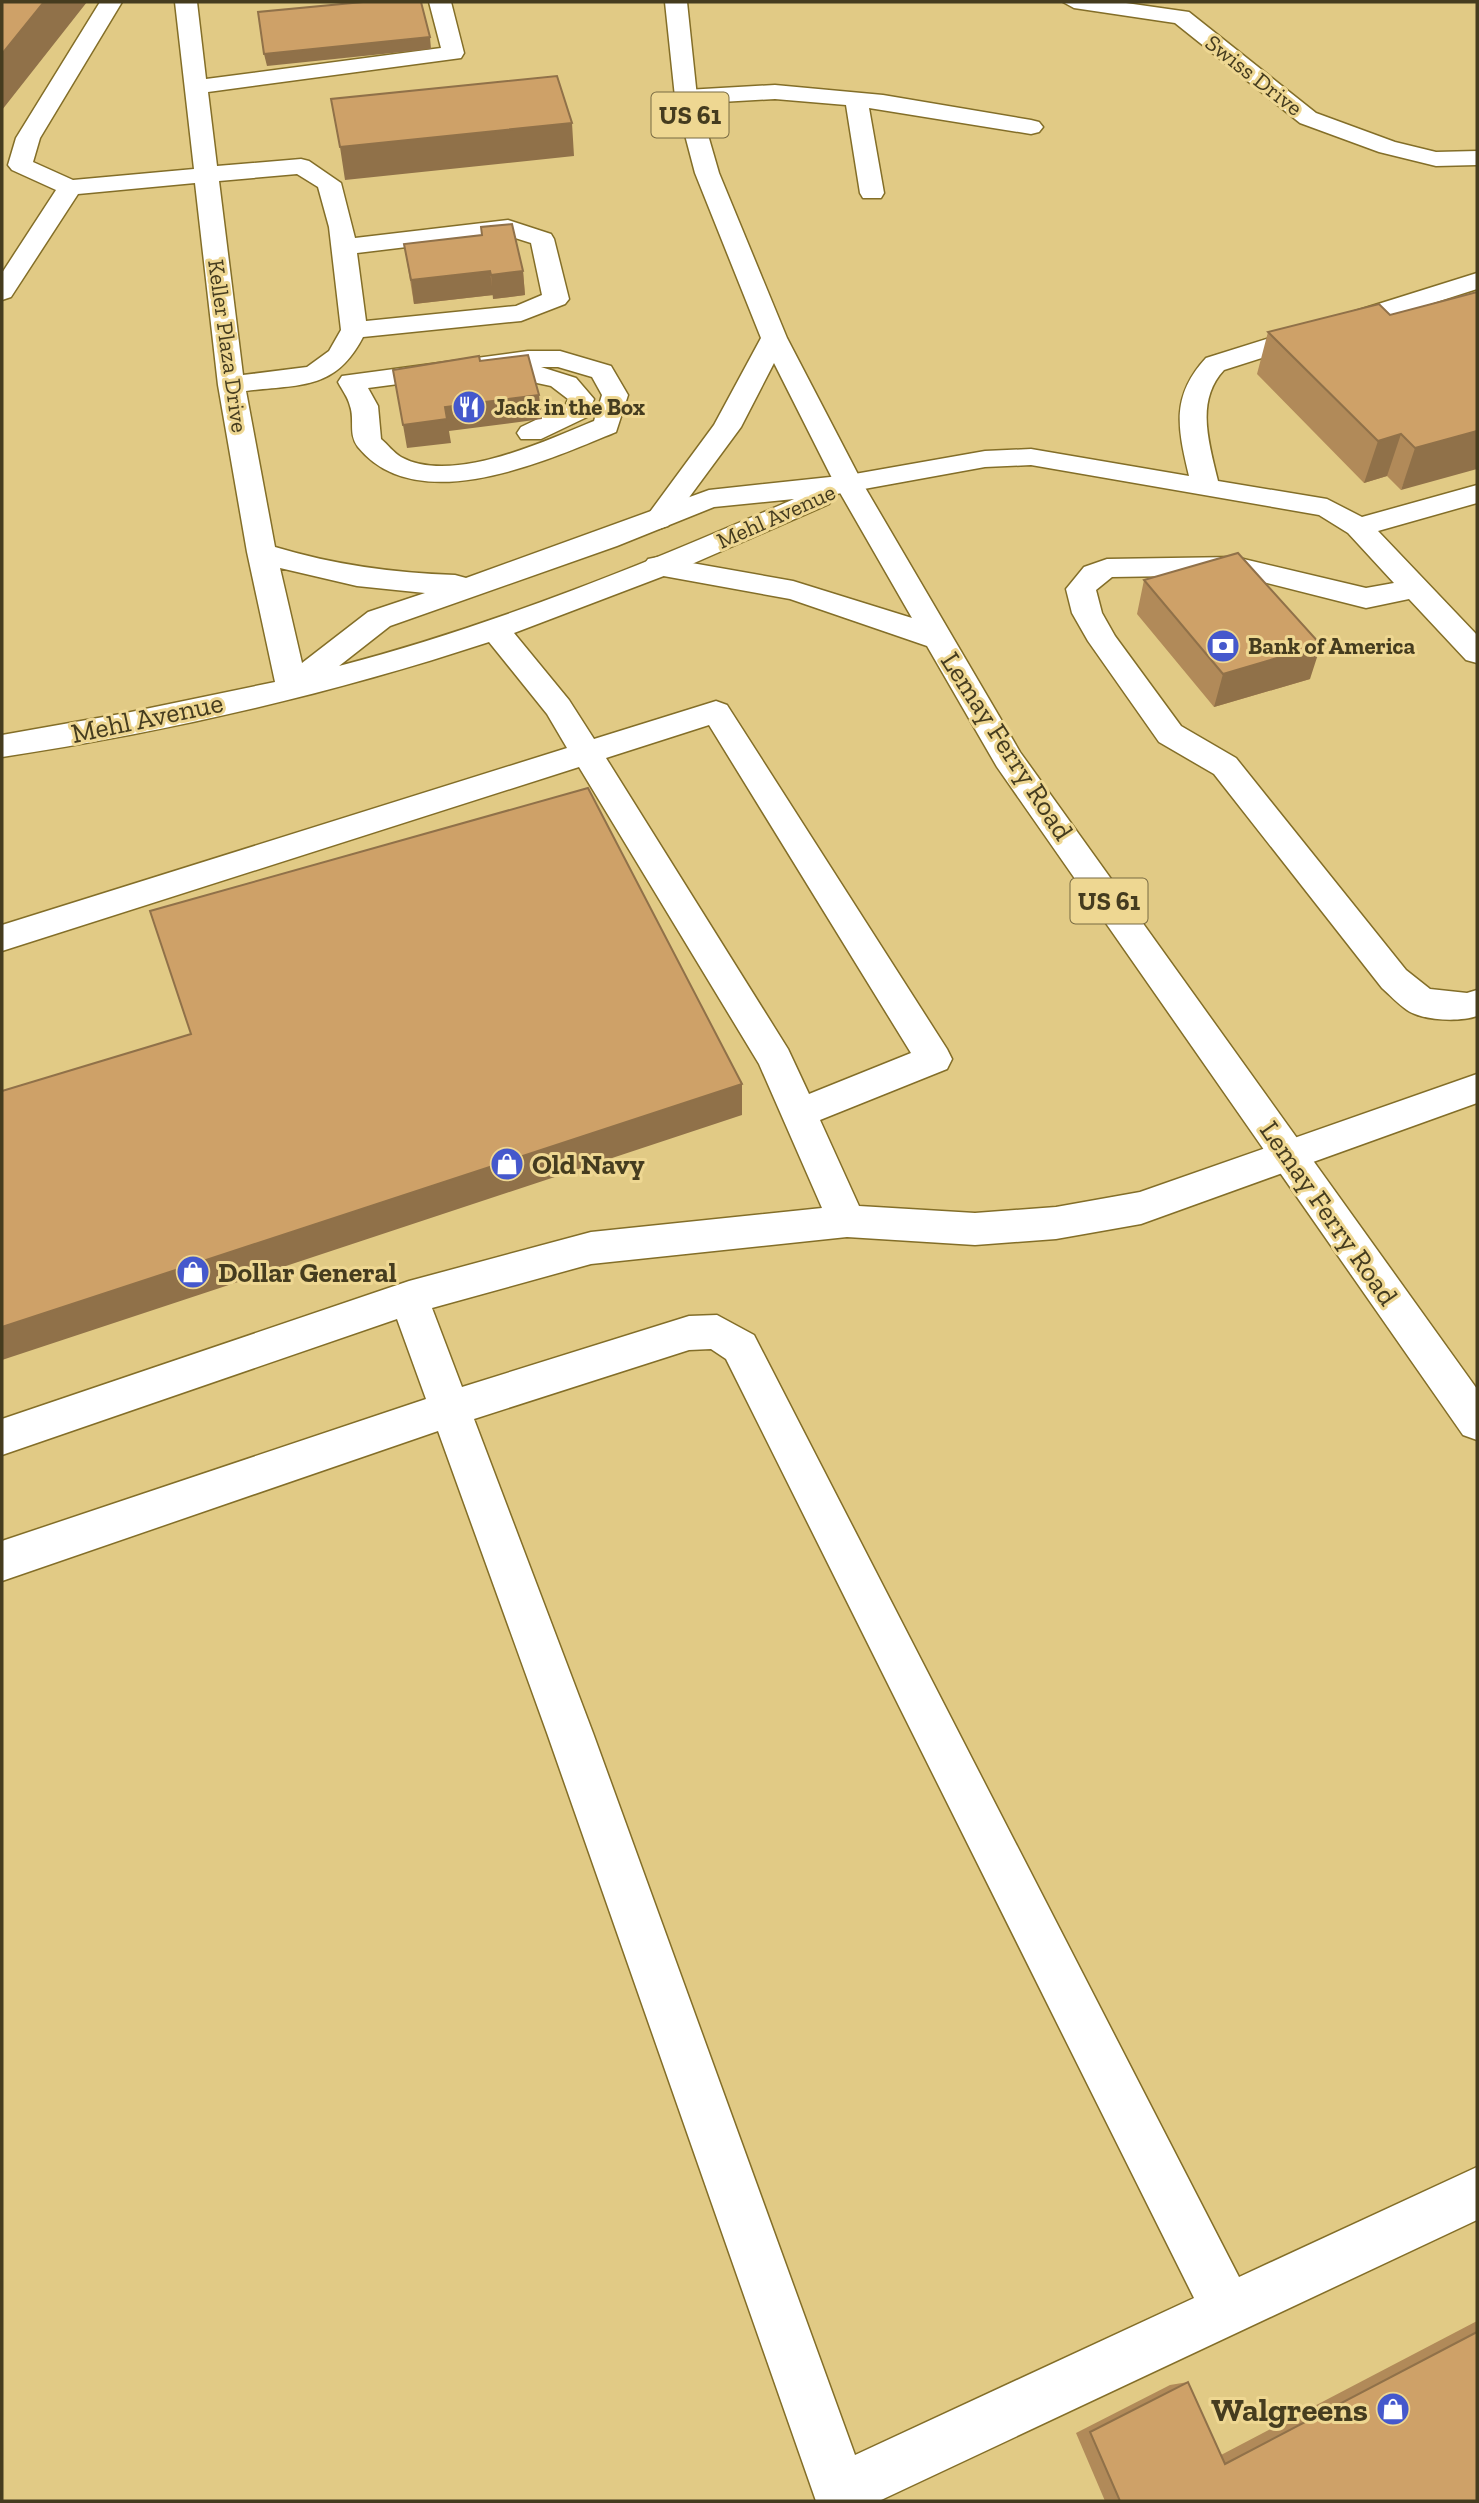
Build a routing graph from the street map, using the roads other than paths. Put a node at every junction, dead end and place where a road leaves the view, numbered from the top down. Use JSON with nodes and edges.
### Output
{"nodes":[{"id":1,"x":111,"y":2,"type":"edge"},
{"id":2,"x":186,"y":2,"type":"edge"},
{"id":3,"x":440,"y":2,"type":"edge"},
{"id":4,"x":676,"y":2,"type":"edge"},
{"id":5,"x":1074,"y":2,"type":"edge"},
{"id":6,"x":1186,"y":9,"type":"edge"},
{"id":7,"x":195,"y":87,"type":"junction"},
{"id":8,"x":686,"y":97,"type":"junction"},
{"id":9,"x":856,"y":99,"type":"junction"},
{"id":10,"x":1031,"y":127,"type":"dead end"},
{"id":11,"x":1477,"y":158,"type":"edge"},
{"id":12,"x":205,"y":176,"type":"junction"},
{"id":13,"x":70,"y":187,"type":"junction"},
{"id":14,"x":872,"y":193,"type":"dead end"},
{"id":15,"x":344,"y":247,"type":"junction"},
{"id":16,"x":1477,"y":281,"type":"edge"},
{"id":17,"x":2,"y":292,"type":"edge"},
{"id":18,"x":354,"y":330,"type":"junction"},
{"id":19,"x":774,"y":338,"type":"junction"},
{"id":20,"x":315,"y":374,"type":"junction"},
{"id":21,"x":351,"y":382,"type":"junction"},
{"id":22,"x":231,"y":385,"type":"junction"},
{"id":23,"x":849,"y":484,"type":"junction"},
{"id":24,"x":1206,"y":487,"type":"junction"},
{"id":25,"x":1477,"y":494,"type":"edge"},
{"id":26,"x":659,"y":520,"type":"junction"},
{"id":27,"x":1358,"y":527,"type":"junction"},
{"id":28,"x":261,"y":552,"type":"junction"},
{"id":29,"x":657,"y":566,"type":"junction"},
{"id":30,"x":481,"y":584,"type":"junction"},
{"id":31,"x":1415,"y":587,"type":"junction"},
{"id":32,"x":495,"y":629,"type":"junction"},
{"id":33,"x":939,"y":639,"type":"junction"},
{"id":34,"x":1477,"y":653,"type":"edge"},
{"id":35,"x":292,"y":687,"type":"junction"},
{"id":36,"x":2,"y":746,"type":"edge"},
{"id":37,"x":586,"y":753,"type":"junction"},
{"id":38,"x":2,"y":939,"type":"edge"},
{"id":39,"x":1477,"y":1003,"type":"edge"},
{"id":40,"x":1477,"y":1088,"type":"edge"},
{"id":41,"x":799,"y":1113,"type":"junction"},
{"id":42,"x":1290,"y":1156,"type":"junction"},
{"id":43,"x":847,"y":1221,"type":"junction"},
{"id":44,"x":409,"y":1298,"type":"junction"},
{"id":45,"x":449,"y":1409,"type":"junction"},
{"id":46,"x":1477,"y":1422,"type":"edge"},
{"id":47,"x":2,"y":1437,"type":"edge"},
{"id":48,"x":2,"y":1561,"type":"edge"},
{"id":49,"x":1477,"y":2193,"type":"edge"},
{"id":50,"x":1228,"y":2311,"type":"junction"},
{"id":51,"x":842,"y":2496,"type":"edge"}],
"edges":[{"from":1,"to":13,"type":"street"},
{"from":2,"to":7,"type":"street","name":"Keller Plaza Drive"},
{"from":3,"to":7,"type":"street"},
{"from":4,"to":8,"type":"street","name":"Lemay Ferry Road","number":"US 61"},
{"from":5,"to":6,"type":"street","name":"Swiss Drive"},
{"from":6,"to":11,"type":"street","name":"Swiss Drive"},
{"from":7,"to":12,"type":"street","name":"Keller Plaza Drive"},
{"from":8,"to":9,"type":"street"},
{"from":8,"to":19,"type":"street","name":"Lemay Ferry Road","number":"US 61"},
{"from":9,"to":10,"type":"street"},
{"from":9,"to":14,"type":"street"},
{"from":12,"to":13,"type":"street"},
{"from":12,"to":15,"type":"street"},
{"from":12,"to":22,"type":"street","name":"Keller Plaza Drive"},
{"from":13,"to":17,"type":"street"},
{"from":15,"to":18,"type":"street"},
{"from":15,"to":18,"type":"street"},
{"from":16,"to":24,"type":"street"},
{"from":18,"to":20,"type":"street"},
{"from":19,"to":23,"type":"street","name":"Lemay Ferry Road","number":"US 61"},
{"from":19,"to":26,"type":"street"},
{"from":20,"to":21,"type":"street"},
{"from":20,"to":22,"type":"street"},
{"from":21,"to":21,"type":"street"},
{"from":22,"to":28,"type":"street","name":"Keller Plaza Drive"},
{"from":23,"to":24,"type":"street"},
{"from":23,"to":26,"type":"street","name":"Mehl Avenue"},
{"from":23,"to":29,"type":"street","name":"Mehl Avenue"},
{"from":23,"to":33,"type":"street","name":"Lemay Ferry Road","number":"US 61"},
{"from":24,"to":27,"type":"street"},
{"from":25,"to":27,"type":"street"},
{"from":26,"to":30,"type":"street","name":"Mehl Avenue"},
{"from":27,"to":31,"type":"street"},
{"from":28,"to":30,"type":"street"},
{"from":28,"to":35,"type":"street","name":"Keller Plaza Drive"},
{"from":29,"to":32,"type":"street","name":"Mehl Avenue"},
{"from":29,"to":33,"type":"street"},
{"from":30,"to":35,"type":"street","name":"Mehl Avenue"},
{"from":31,"to":34,"type":"street"},
{"from":31,"to":39,"type":"street"},
{"from":32,"to":35,"type":"street","name":"Mehl Avenue"},
{"from":32,"to":37,"type":"street"},
{"from":33,"to":42,"type":"street","name":"Lemay Ferry Road","number":"US 61"},
{"from":35,"to":36,"type":"street","name":"Mehl Avenue"},
{"from":37,"to":38,"type":"street"},
{"from":37,"to":41,"type":"street"},
{"from":37,"to":41,"type":"street"},
{"from":40,"to":42,"type":"street"},
{"from":41,"to":43,"type":"street"},
{"from":42,"to":43,"type":"street"},
{"from":42,"to":46,"type":"street","name":"Lemay Ferry Road","number":"US 61"},
{"from":43,"to":44,"type":"street"},
{"from":44,"to":45,"type":"street"},
{"from":44,"to":47,"type":"street"},
{"from":45,"to":48,"type":"street"},
{"from":45,"to":50,"type":"street"},
{"from":45,"to":51,"type":"street"},
{"from":49,"to":50,"type":"street"},
{"from":50,"to":51,"type":"street"}]}
